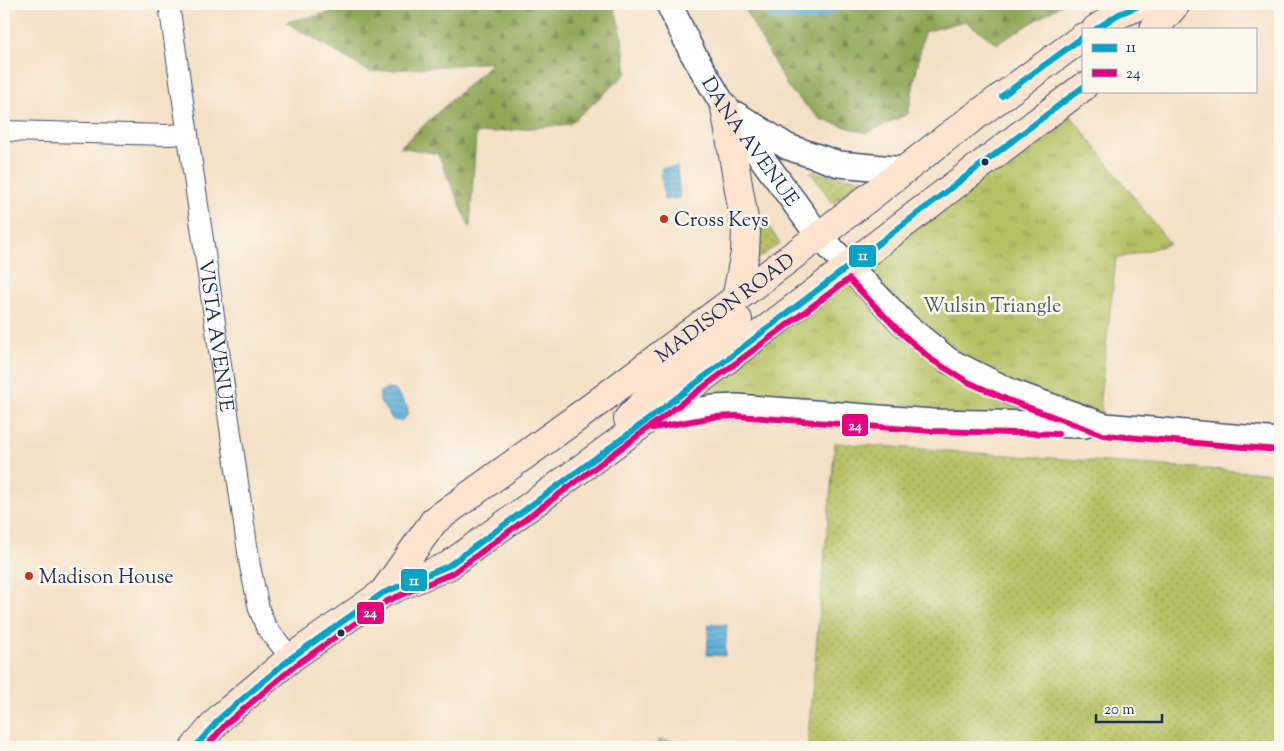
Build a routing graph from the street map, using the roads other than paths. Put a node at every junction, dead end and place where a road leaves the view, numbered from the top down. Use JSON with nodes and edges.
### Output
{"nodes":[{"id":1,"x":169,"y":4,"type":"edge"},
{"id":2,"x":669,"y":4,"type":"edge"},
{"id":3,"x":1144,"y":4,"type":"edge"},
{"id":4,"x":1176,"y":4,"type":"edge"},
{"id":5,"x":1098,"y":28,"type":"edge"},
{"id":6,"x":1155,"y":28,"type":"edge"},
{"id":7,"x":1082,"y":38,"type":"edge"},
{"id":8,"x":1082,"y":88,"type":"edge"},
{"id":9,"x":725,"y":108,"type":"junction"},
{"id":10,"x":4,"y":131,"type":"edge"},
{"id":11,"x":188,"y":133,"type":"junction"},
{"id":12,"x":905,"y":170,"type":"junction"},
{"id":13,"x":819,"y":236,"type":"junction"},
{"id":14,"x":850,"y":267,"type":"junction"},
{"id":15,"x":736,"y":299,"type":"junction"},
{"id":16,"x":649,"y":419,"type":"junction"},
{"id":17,"x":1105,"y":426,"type":"junction"},
{"id":18,"x":1280,"y":441,"type":"edge"},
{"id":19,"x":586,"y":466,"type":"junction"},
{"id":20,"x":383,"y":593,"type":"junction"},
{"id":21,"x":291,"y":658,"type":"junction"},
{"id":22,"x":195,"y":747,"type":"edge"}],
"edges":[{"from":1,"to":11,"type":"street","name":"VISTA AVENUE"},
{"from":2,"to":9,"type":"street","name":"DANA AVENUE"},
{"from":3,"to":5,"type":"main road"},
{"from":4,"to":6,"type":"main road"},
{"from":7,"to":12,"type":"main road","name":"MADISON ROAD"},
{"from":8,"to":14,"type":"main road","name":"MADISON ROAD"},
{"from":9,"to":12,"type":"street"},
{"from":9,"to":13,"type":"street","name":"DANA AVENUE"},
{"from":9,"to":15,"type":"main road"},
{"from":10,"to":11,"type":"street"},
{"from":11,"to":21,"type":"street","name":"VISTA AVENUE"},
{"from":12,"to":13,"type":"main road","name":"MADISON ROAD"},
{"from":13,"to":14,"type":"street","name":"DANA AVENUE"},
{"from":13,"to":15,"type":"main road","name":"MADISON ROAD"},
{"from":13,"to":19,"type":"main road"},
{"from":14,"to":16,"type":"main road","name":"MADISON ROAD"},
{"from":14,"to":17,"type":"street","name":"DANA AVENUE"},
{"from":15,"to":20,"type":"main road","name":"MADISON ROAD"},
{"from":16,"to":17,"type":"street"},
{"from":16,"to":19,"type":"main road","name":"MADISON ROAD"},
{"from":17,"to":18,"type":"street"},
{"from":19,"to":20,"type":"main road","name":"MADISON ROAD"},
{"from":20,"to":21,"type":"main road","name":"MADISON ROAD"},
{"from":21,"to":22,"type":"main road","name":"MADISON ROAD"}]}
